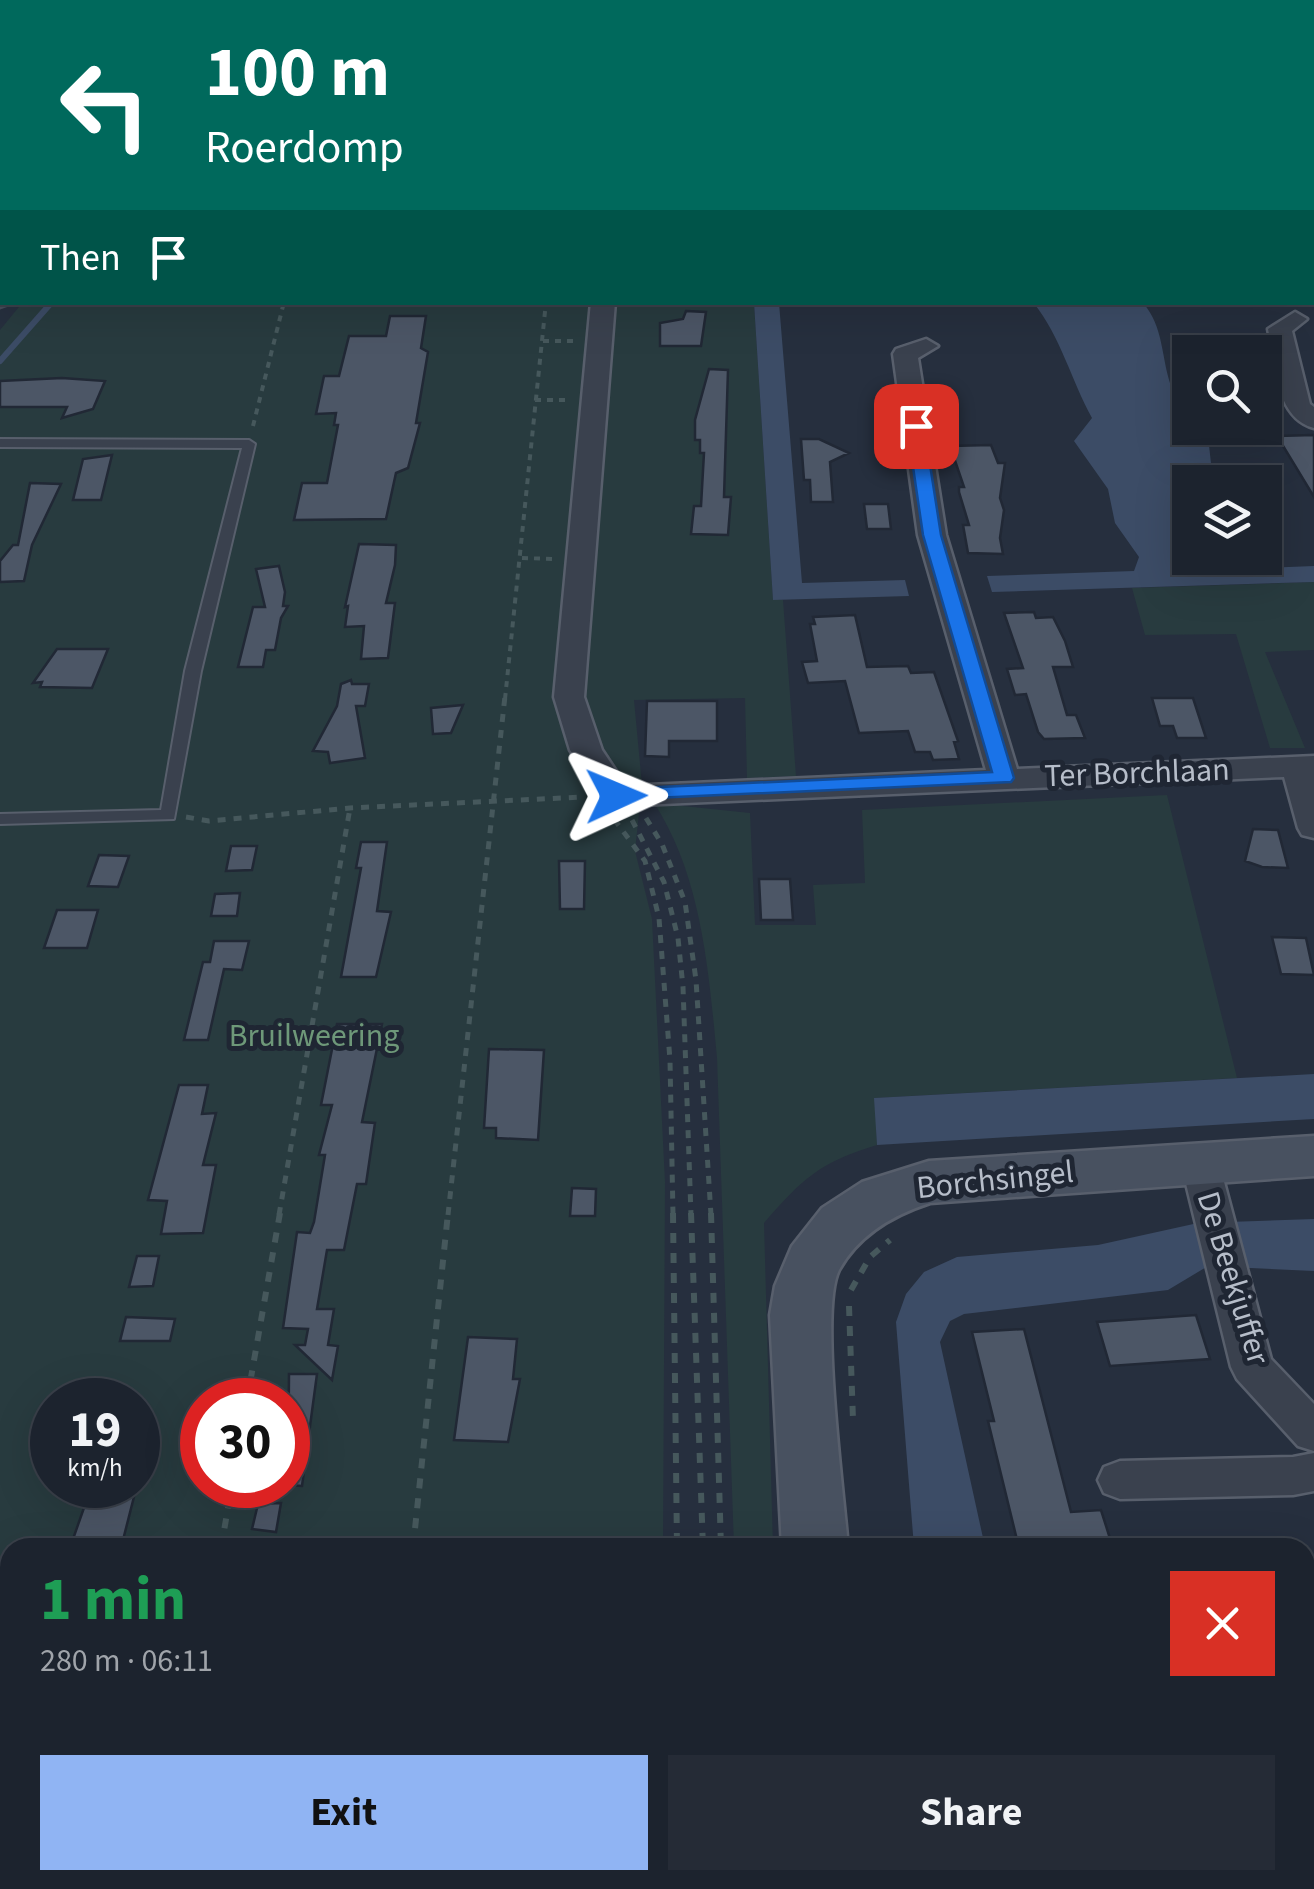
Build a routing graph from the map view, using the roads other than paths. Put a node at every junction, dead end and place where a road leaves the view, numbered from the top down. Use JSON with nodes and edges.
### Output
{"nodes":[{"id":1,"x":602,"y":305,"type":"edge"},
{"id":2,"x":1295,"y":319,"type":"dead end"},
{"id":3,"x":926,"y":346,"type":"dead end"},
{"id":4,"x":1314,"y":420,"type":"edge"},
{"id":5,"x":0,"y":443,"type":"edge"},
{"id":6,"x":1306,"y":767,"type":"edge"},
{"id":7,"x":1004,"y":778,"type":"junction"},
{"id":8,"x":0,"y":819,"type":"edge"},
{"id":9,"x":1314,"y":828,"type":"edge"},
{"id":10,"x":1314,"y":1156,"type":"edge"},
{"id":11,"x":1206,"y":1189,"type":"junction"},
{"id":12,"x":1314,"y":1433,"type":"edge"},
{"id":13,"x":1314,"y":1472,"type":"edge"},
{"id":14,"x":1120,"y":1480,"type":"dead end"},
{"id":15,"x":814,"y":1538,"type":"edge"}],
"edges":[{"from":1,"to":7,"type":"street","name":"Ter Borchlaan"},
{"from":2,"to":4,"type":"street"},
{"from":3,"to":7,"type":"street"},
{"from":5,"to":8,"type":"lane"},
{"from":6,"to":7,"type":"street","name":"Ter Borchlaan"},
{"from":6,"to":9,"type":"street","name":"Ter Borchlaan"},
{"from":10,"to":11,"type":"main road","name":"Borchsingel"},
{"from":11,"to":12,"type":"street","name":"De Beekjuffer"},
{"from":11,"to":15,"type":"main road","name":"Borchsingel"},
{"from":13,"to":14,"type":"street"}]}
